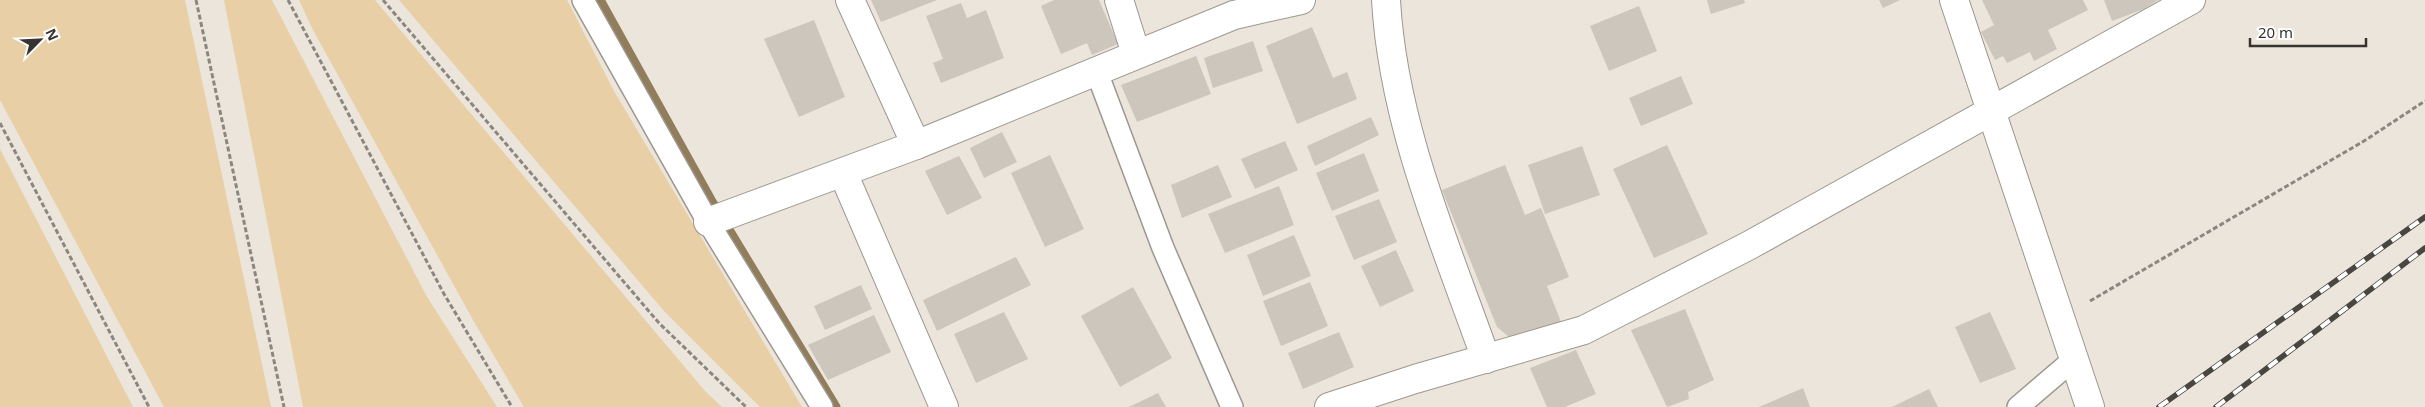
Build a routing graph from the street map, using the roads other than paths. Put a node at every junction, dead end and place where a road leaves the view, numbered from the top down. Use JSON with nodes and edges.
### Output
{"nodes":[{"id":1,"x":583,"y":0,"type":"edge"},
{"id":2,"x":850,"y":0,"type":"edge"},
{"id":3,"x":1119,"y":0,"type":"edge"},
{"id":4,"x":1302,"y":0,"type":"edge"},
{"id":5,"x":1386,"y":0,"type":"edge"},
{"id":6,"x":1954,"y":0,"type":"edge"},
{"id":7,"x":2191,"y":0,"type":"edge"},
{"id":8,"x":1136,"y":54,"type":"junction"},
{"id":9,"x":1096,"y":70,"type":"junction"},
{"id":10,"x":1991,"y":112,"type":"junction"},
{"id":11,"x":916,"y":145,"type":"junction"},
{"id":12,"x":843,"y":173,"type":"junction"},
{"id":13,"x":708,"y":222,"type":"junction"},
{"id":14,"x":1486,"y":360,"type":"junction"},
{"id":15,"x":2073,"y":360,"type":"junction"},
{"id":16,"x":822,"y":407,"type":"edge"},
{"id":17,"x":944,"y":407,"type":"edge"},
{"id":18,"x":1232,"y":407,"type":"edge"},
{"id":19,"x":1329,"y":407,"type":"edge"},
{"id":20,"x":2018,"y":407,"type":"edge"},
{"id":21,"x":2090,"y":407,"type":"edge"}],
"edges":[{"from":1,"to":13,"type":"lane"},
{"from":2,"to":11,"type":"street"},
{"from":3,"to":8,"type":"street"},
{"from":4,"to":8,"type":"street"},
{"from":5,"to":14,"type":"street"},
{"from":6,"to":10,"type":"street"},
{"from":7,"to":10,"type":"street"},
{"from":8,"to":9,"type":"street"},
{"from":9,"to":11,"type":"street"},
{"from":9,"to":18,"type":"lane"},
{"from":10,"to":14,"type":"street"},
{"from":10,"to":15,"type":"street"},
{"from":11,"to":12,"type":"street"},
{"from":12,"to":13,"type":"street"},
{"from":12,"to":17,"type":"street"},
{"from":13,"to":16,"type":"lane"},
{"from":14,"to":19,"type":"street"},
{"from":15,"to":20,"type":"lane"},
{"from":15,"to":21,"type":"street"}]}
